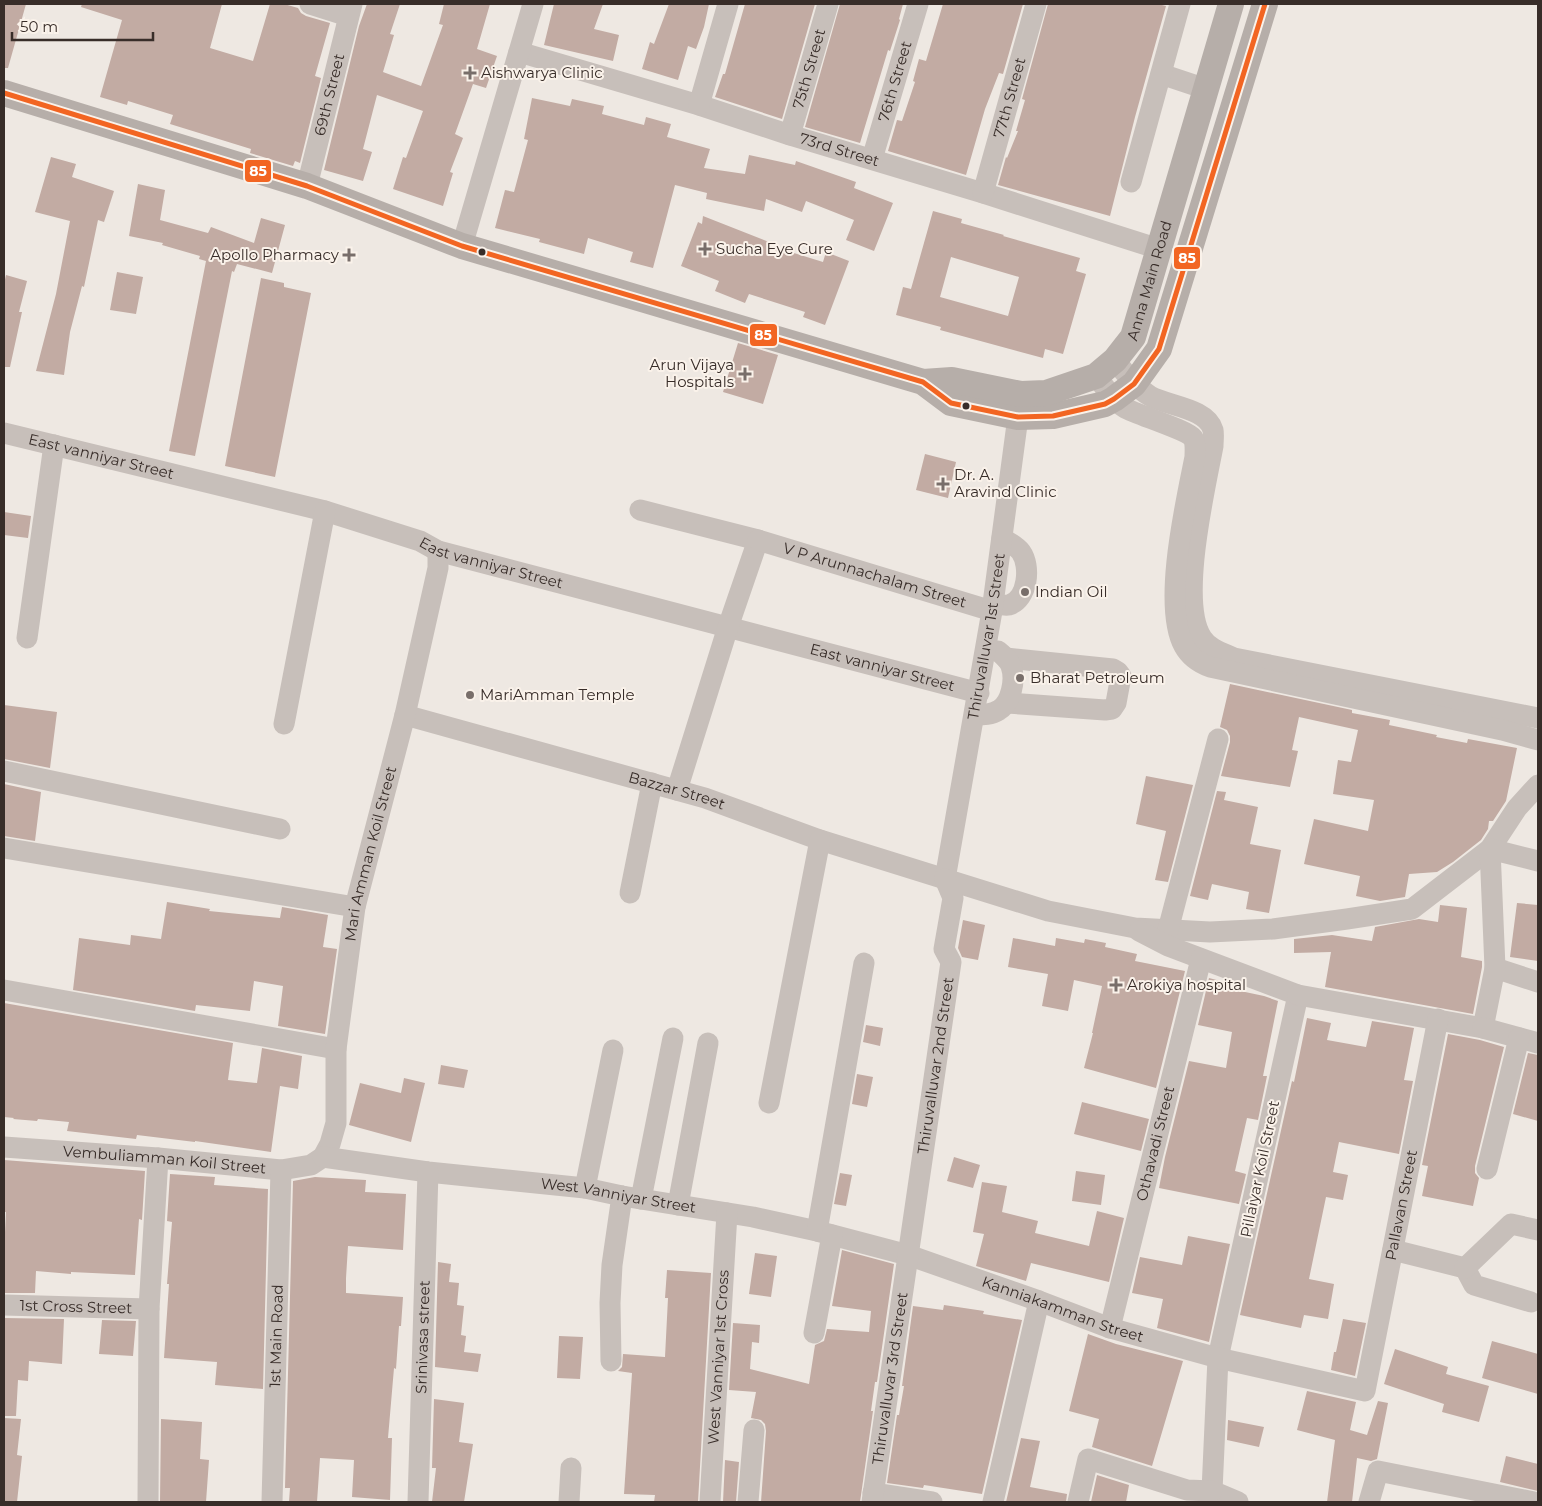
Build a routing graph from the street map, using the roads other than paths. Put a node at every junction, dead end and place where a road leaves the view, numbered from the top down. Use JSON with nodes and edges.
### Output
{"nodes":[{"id":1,"x":310,"y":4,"type":"edge"},
{"id":2,"x":533,"y":4,"type":"edge"},
{"id":3,"x":728,"y":4,"type":"edge"},
{"id":4,"x":828,"y":4,"type":"edge"},
{"id":5,"x":918,"y":4,"type":"edge"},
{"id":6,"x":1036,"y":4,"type":"edge"},
{"id":7,"x":1180,"y":4,"type":"edge"},
{"id":8,"x":1231,"y":4,"type":"edge"},
{"id":9,"x":1264,"y":4,"type":"edge"},
{"id":10,"x":350,"y":10,"type":"edge"},
{"id":11,"x":519,"y":52,"type":"junction"},
{"id":12,"x":1161,"y":74,"type":"junction"},
{"id":13,"x":1206,"y":89,"type":"junction"},
{"id":14,"x":4,"y":93,"type":"edge"},
{"id":15,"x":699,"y":105,"type":"junction"},
{"id":16,"x":790,"y":135,"type":"junction"},
{"id":17,"x":872,"y":159,"type":"junction"},
{"id":18,"x":1131,"y":182,"type":"dead end"},
{"id":19,"x":307,"y":186,"type":"junction"},
{"id":20,"x":983,"y":193,"type":"junction"},
{"id":21,"x":462,"y":246,"type":"junction"},
{"id":22,"x":1159,"y":249,"type":"junction"},
{"id":23,"x":1106,"y":368,"type":"junction"},
{"id":24,"x":1134,"y":384,"type":"junction"},
{"id":25,"x":1114,"y":399,"type":"junction"},
{"id":26,"x":1019,"y":405,"type":"junction"},
{"id":27,"x":4,"y":433,"type":"edge"},
{"id":28,"x":54,"y":445,"type":"junction"},
{"id":29,"x":640,"y":510,"type":"dead end"},
{"id":30,"x":325,"y":512,"type":"junction"},
{"id":31,"x":1002,"y":538,"type":"junction"},
{"id":32,"x":758,"y":540,"type":"junction"},
{"id":33,"x":438,"y":551,"type":"junction"},
{"id":34,"x":993,"y":607,"type":"junction"},
{"id":35,"x":728,"y":627,"type":"junction"},
{"id":36,"x":27,"y":638,"type":"dead end"},
{"id":37,"x":987,"y":646,"type":"junction"},
{"id":38,"x":1006,"y":658,"type":"junction"},
{"id":39,"x":979,"y":693,"type":"junction"},
{"id":40,"x":1007,"y":703,"type":"junction"},
{"id":41,"x":975,"y":715,"type":"junction"},
{"id":42,"x":405,"y":716,"type":"junction"},
{"id":43,"x":1538,"y":718,"type":"edge"},
{"id":44,"x":284,"y":724,"type":"dead end"},
{"id":45,"x":1218,"y":739,"type":"dead end"},
{"id":46,"x":1538,"y":740,"type":"edge"},
{"id":47,"x":4,"y":771,"type":"edge"},
{"id":48,"x":652,"y":783,"type":"junction"},
{"id":49,"x":1538,"y":785,"type":"edge"},
{"id":50,"x":677,"y":790,"type":"junction"},
{"id":51,"x":280,"y":829,"type":"dead end"},
{"id":52,"x":820,"y":840,"type":"junction"},
{"id":53,"x":4,"y":848,"type":"edge"},
{"id":54,"x":1490,"y":849,"type":"junction"},
{"id":55,"x":1538,"y":861,"type":"edge"},
{"id":56,"x":945,"y":879,"type":"junction"},
{"id":57,"x":630,"y":893,"type":"dead end"},
{"id":58,"x":355,"y":907,"type":"junction"},
{"id":59,"x":1135,"y":928,"type":"junction"},
{"id":60,"x":1168,"y":930,"type":"junction"},
{"id":61,"x":1201,"y":960,"type":"junction"},
{"id":62,"x":864,"y":963,"type":"dead end"},
{"id":63,"x":1495,"y":968,"type":"junction"},
{"id":64,"x":1538,"y":982,"type":"edge"},
{"id":65,"x":4,"y":990,"type":"edge"},
{"id":66,"x":1298,"y":995,"type":"junction"},
{"id":67,"x":1438,"y":1019,"type":"junction"},
{"id":68,"x":1483,"y":1028,"type":"junction"},
{"id":69,"x":673,"y":1038,"type":"dead end"},
{"id":70,"x":1528,"y":1040,"type":"edge"},
{"id":71,"x":708,"y":1042,"type":"dead end"},
{"id":72,"x":336,"y":1049,"type":"junction"},
{"id":73,"x":613,"y":1050,"type":"dead end"},
{"id":74,"x":769,"y":1103,"type":"dead end"},
{"id":75,"x":4,"y":1148,"type":"edge"},
{"id":76,"x":323,"y":1157,"type":"junction"},
{"id":77,"x":158,"y":1158,"type":"junction"},
{"id":78,"x":1487,"y":1169,"type":"dead end"},
{"id":79,"x":281,"y":1170,"type":"junction"},
{"id":80,"x":428,"y":1172,"type":"junction"},
{"id":81,"x":585,"y":1188,"type":"junction"},
{"id":82,"x":631,"y":1198,"type":"junction"},
{"id":83,"x":678,"y":1205,"type":"junction"},
{"id":84,"x":727,"y":1213,"type":"junction"},
{"id":85,"x":1538,"y":1230,"type":"edge"},
{"id":86,"x":825,"y":1233,"type":"junction"},
{"id":87,"x":1393,"y":1250,"type":"junction"},
{"id":88,"x":908,"y":1254,"type":"junction"},
{"id":89,"x":1465,"y":1268,"type":"junction"},
{"id":90,"x":1039,"y":1301,"type":"junction"},
{"id":91,"x":1531,"y":1302,"type":"dead end"},
{"id":92,"x":4,"y":1305,"type":"edge"},
{"id":93,"x":149,"y":1309,"type":"junction"},
{"id":94,"x":1110,"y":1328,"type":"junction"},
{"id":95,"x":814,"y":1333,"type":"dead end"},
{"id":96,"x":1218,"y":1358,"type":"junction"},
{"id":97,"x":611,"y":1361,"type":"dead end"},
{"id":98,"x":1365,"y":1391,"type":"joint"},
{"id":99,"x":754,"y":1430,"type":"dead end"},
{"id":100,"x":571,"y":1468,"type":"dead end"},
{"id":101,"x":1212,"y":1491,"type":"junction"},
{"id":102,"x":1185,"y":1496,"type":"edge"},
{"id":103,"x":873,"y":1498,"type":"edge"},
{"id":104,"x":148,"y":1502,"type":"edge"},
{"id":105,"x":272,"y":1502,"type":"edge"},
{"id":106,"x":418,"y":1502,"type":"edge"},
{"id":107,"x":569,"y":1502,"type":"edge"},
{"id":108,"x":710,"y":1502,"type":"edge"},
{"id":109,"x":748,"y":1502,"type":"edge"},
{"id":110,"x":932,"y":1502,"type":"edge"},
{"id":111,"x":993,"y":1502,"type":"edge"},
{"id":112,"x":1078,"y":1502,"type":"edge"},
{"id":113,"x":1238,"y":1502,"type":"edge"},
{"id":114,"x":1369,"y":1502,"type":"edge"},
{"id":115,"x":1534,"y":1502,"type":"edge"}],
"edges":[{"from":1,"to":10,"type":"street"},
{"from":2,"to":11,"type":"street"},
{"from":3,"to":15,"type":"street"},
{"from":4,"to":16,"type":"street","name":"75th Street"},
{"from":5,"to":17,"type":"street","name":"76th Street"},
{"from":6,"to":20,"type":"street","name":"77th Street"},
{"from":7,"to":12,"type":"street"},
{"from":8,"to":13,"type":"main road","name":"Anna Main Road"},
{"from":9,"to":24,"type":"main road","name":"Anna Main Road"},
{"from":10,"to":19,"type":"street","name":"69th Street"},
{"from":11,"to":15,"type":"street","name":"73rd Street"},
{"from":11,"to":21,"type":"street"},
{"from":12,"to":13,"type":"street"},
{"from":12,"to":18,"type":"street"},
{"from":13,"to":22,"type":"main road","name":"Anna Main Road"},
{"from":14,"to":19,"type":"main road"},
{"from":15,"to":16,"type":"street","name":"73rd Street"},
{"from":16,"to":17,"type":"street","name":"73rd Street"},
{"from":17,"to":20,"type":"street","name":"73rd Street"},
{"from":19,"to":21,"type":"main road"},
{"from":20,"to":22,"type":"street","name":"73rd Street"},
{"from":21,"to":26,"type":"main road"},
{"from":22,"to":23,"type":"main road","name":"Anna Main Road"},
{"from":23,"to":24,"type":"street"},
{"from":23,"to":25,"type":"street"},
{"from":23,"to":26,"type":"main road"},
{"from":24,"to":25,"type":"main road","name":"Anna Main Road"},
{"from":24,"to":43,"type":"street"},
{"from":25,"to":26,"type":"main road","name":"Anna Main Road"},
{"from":25,"to":46,"type":"street"},
{"from":26,"to":31,"type":"street","name":"Thiruvalluvar 1st Street"},
{"from":27,"to":28,"type":"street","name":"East vanniyar Street"},
{"from":28,"to":30,"type":"street","name":"East vanniyar Street"},
{"from":28,"to":36,"type":"street"},
{"from":29,"to":32,"type":"street","name":"V P Arunnachalam Street"},
{"from":30,"to":33,"type":"street","name":"East vanniyar Street"},
{"from":30,"to":44,"type":"street"},
{"from":31,"to":34,"type":"street","name":"Thiruvalluvar 1st Street"},
{"from":31,"to":34,"type":"street"},
{"from":32,"to":34,"type":"street","name":"V P Arunnachalam Street"},
{"from":32,"to":35,"type":"street"},
{"from":33,"to":35,"type":"street","name":"East vanniyar Street"},
{"from":33,"to":42,"type":"street","name":"Mari Amman Koil Street"},
{"from":34,"to":37,"type":"street","name":"Thiruvalluvar 1st Street"},
{"from":35,"to":39,"type":"street","name":"East vanniyar Street"},
{"from":35,"to":50,"type":"street"},
{"from":37,"to":38,"type":"street"},
{"from":37,"to":39,"type":"street","name":"Thiruvalluvar 1st Street"},
{"from":38,"to":40,"type":"street"},
{"from":38,"to":40,"type":"street"},
{"from":39,"to":41,"type":"street","name":"Thiruvalluvar 1st Street"},
{"from":40,"to":41,"type":"street"},
{"from":41,"to":56,"type":"street","name":"Thiruvalluvar 1st Street"},
{"from":42,"to":48,"type":"street","name":"Bazzar Street"},
{"from":42,"to":58,"type":"street","name":"Mari Amman Koil Street"},
{"from":45,"to":60,"type":"street"},
{"from":47,"to":51,"type":"street"},
{"from":48,"to":50,"type":"street","name":"Bazzar Street"},
{"from":48,"to":57,"type":"street"},
{"from":49,"to":54,"type":"street"},
{"from":50,"to":52,"type":"street","name":"Bazzar Street"},
{"from":52,"to":56,"type":"street","name":"Bazzar Street"},
{"from":52,"to":74,"type":"street"},
{"from":53,"to":58,"type":"street"},
{"from":54,"to":55,"type":"street"},
{"from":54,"to":60,"type":"street"},
{"from":54,"to":63,"type":"street"},
{"from":56,"to":59,"type":"street"},
{"from":56,"to":88,"type":"street","name":"Thiruvalluvar 2nd Street"},
{"from":58,"to":72,"type":"street","name":"Mari Amman Koil Street"},
{"from":59,"to":60,"type":"street"},
{"from":59,"to":61,"type":"street"},
{"from":61,"to":66,"type":"street"},
{"from":61,"to":94,"type":"street","name":"Othavadi Street"},
{"from":62,"to":86,"type":"street"},
{"from":63,"to":64,"type":"street"},
{"from":63,"to":68,"type":"street"},
{"from":65,"to":72,"type":"street"},
{"from":66,"to":67,"type":"street"},
{"from":66,"to":96,"type":"street","name":"Pillaiyar Koil Street"},
{"from":67,"to":68,"type":"street"},
{"from":67,"to":87,"type":"street","name":"Pallavan Street"},
{"from":68,"to":70,"type":"street"},
{"from":69,"to":82,"type":"street"},
{"from":70,"to":78,"type":"street"},
{"from":71,"to":83,"type":"street"},
{"from":72,"to":76,"type":"street","name":"Mari Amman Koil Street"},
{"from":73,"to":81,"type":"street"},
{"from":75,"to":77,"type":"street","name":"Vembuliamman Koil Street"},
{"from":76,"to":79,"type":"street","name":"Vembuliamman Koil Street"},
{"from":76,"to":80,"type":"street","name":"West Vanniyar Street"},
{"from":77,"to":79,"type":"street","name":"Vembuliamman Koil Street"},
{"from":77,"to":93,"type":"street"},
{"from":79,"to":105,"type":"street","name":"1st Main Road"},
{"from":80,"to":81,"type":"street","name":"West Vanniyar Street"},
{"from":80,"to":106,"type":"street","name":"Srinivasa street"},
{"from":81,"to":82,"type":"street","name":"West Vanniyar Street"},
{"from":82,"to":83,"type":"street","name":"West Vanniyar Street"},
{"from":82,"to":97,"type":"street"},
{"from":83,"to":84,"type":"street","name":"West Vanniyar Street"},
{"from":84,"to":86,"type":"street","name":"West Vanniyar Street"},
{"from":84,"to":108,"type":"street","name":"West Vanniyar 1st Cross"},
{"from":85,"to":89,"type":"street"},
{"from":86,"to":88,"type":"street","name":"West Vanniyar Street"},
{"from":86,"to":95,"type":"street"},
{"from":87,"to":89,"type":"street"},
{"from":87,"to":98,"type":"street","name":"Pallavan Street"},
{"from":88,"to":90,"type":"street","name":"Kanniakamman Street"},
{"from":88,"to":103,"type":"street","name":"Thiruvalluvar 3rd Street"},
{"from":89,"to":91,"type":"street"},
{"from":90,"to":94,"type":"street","name":"Kanniakamman Street"},
{"from":90,"to":111,"type":"street"},
{"from":92,"to":93,"type":"street","name":"1st Cross Street"},
{"from":93,"to":104,"type":"street"},
{"from":94,"to":96,"type":"street","name":"Kanniakamman Street"},
{"from":96,"to":98,"type":"street","name":"Kanniakamman Street"},
{"from":96,"to":101,"type":"street","name":"Pillaiyar Koil Street"},
{"from":99,"to":109,"type":"street"},
{"from":100,"to":107,"type":"street"},
{"from":101,"to":102,"type":"street"},
{"from":101,"to":113,"type":"street"},
{"from":102,"to":112,"type":"street"},
{"from":103,"to":110,"type":"street"},
{"from":114,"to":115,"type":"street"}]}
